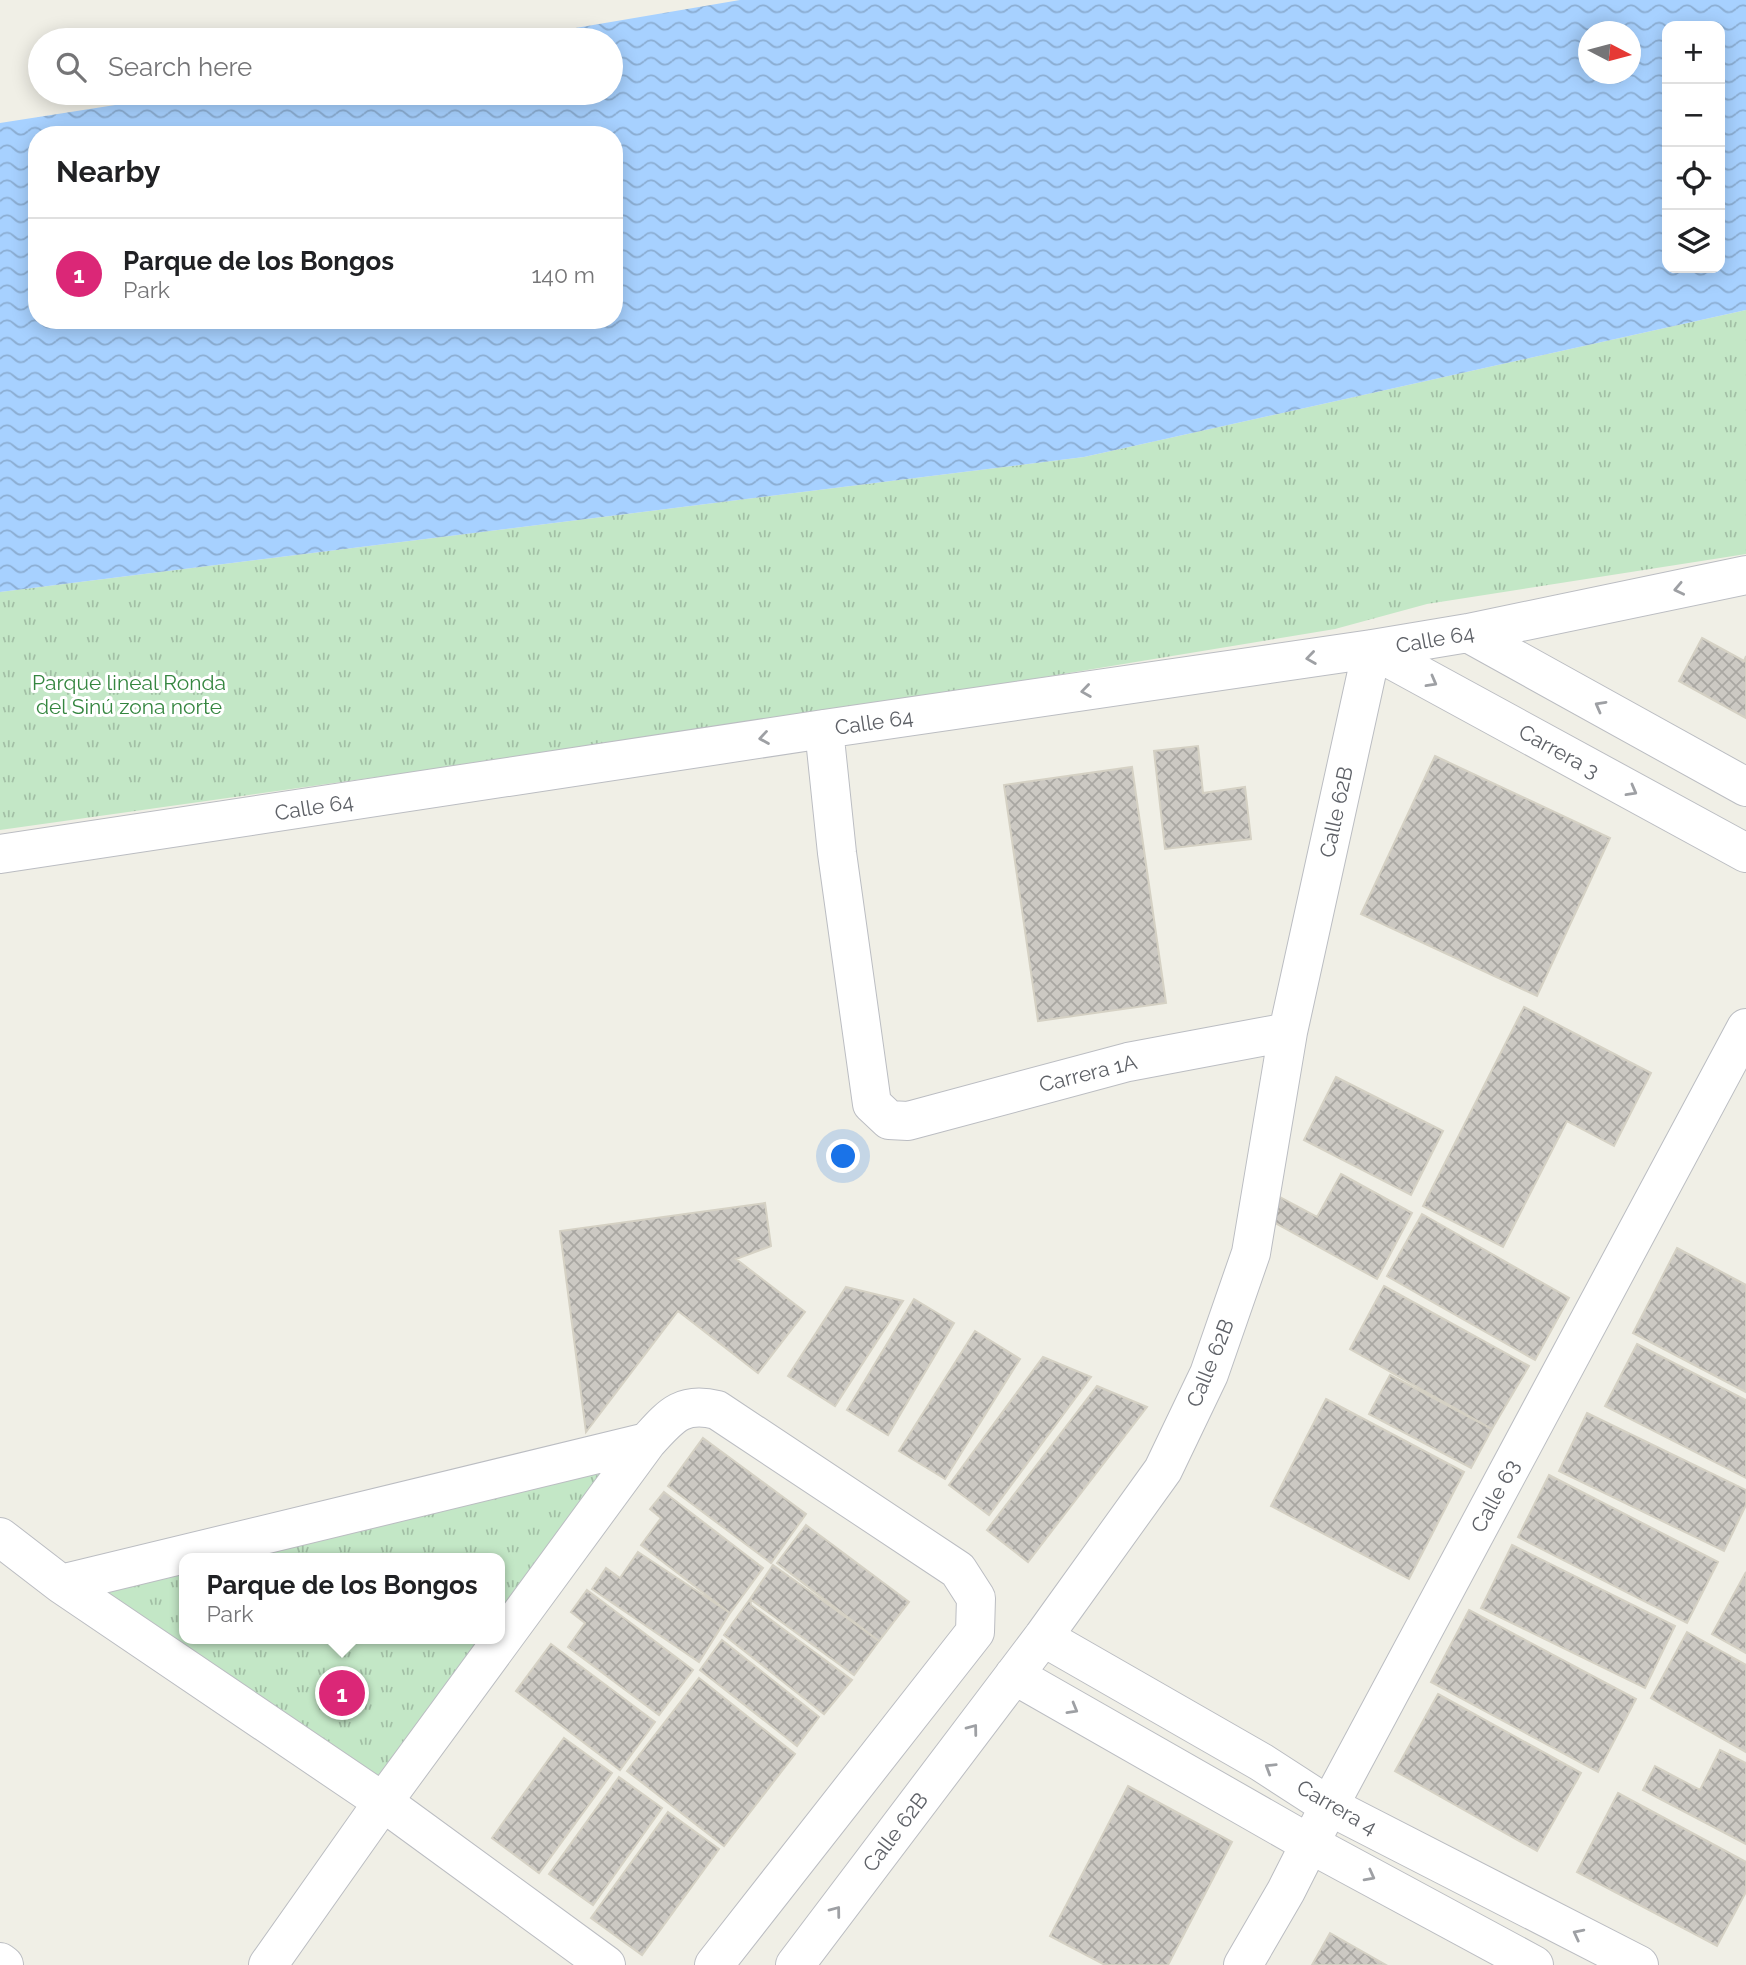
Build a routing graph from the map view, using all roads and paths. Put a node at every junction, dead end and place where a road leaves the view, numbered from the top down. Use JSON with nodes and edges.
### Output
{"nodes":[{"id":1,"x":1746,"y":575,"type":"edge"},
{"id":2,"x":1468,"y":634,"type":"junction"},
{"id":3,"x":1372,"y":649,"type":"junction"},
{"id":4,"x":824,"y":729,"type":"junction"},
{"id":5,"x":1746,"y":786,"type":"edge"},
{"id":6,"x":1746,"y":853,"type":"edge"},
{"id":7,"x":0,"y":854,"type":"edge"},
{"id":8,"x":1746,"y":1028,"type":"edge"},
{"id":9,"x":1288,"y":1032,"type":"junction"},
{"id":10,"x":647,"y":1442,"type":"junction"},
{"id":11,"x":0,"y":1537,"type":"edge"},
{"id":12,"x":189,"y":1553,"type":"edge"},
{"id":13,"x":179,"y":1555,"type":"edge"},
{"id":14,"x":61,"y":1584,"type":"junction"},
{"id":15,"x":505,"y":1636,"type":"edge"},
{"id":16,"x":1043,"y":1637,"type":"junction"},
{"id":17,"x":499,"y":1644,"type":"edge"},
{"id":18,"x":1014,"y":1675,"type":"junction"},
{"id":19,"x":383,"y":1802,"type":"junction"},
{"id":20,"x":1329,"y":1806,"type":"junction"},
{"id":21,"x":1310,"y":1844,"type":"junction"},
{"id":22,"x":0,"y":1962,"type":"edge"},
{"id":23,"x":4,"y":1965,"type":"edge"},
{"id":24,"x":268,"y":1965,"type":"edge"},
{"id":25,"x":606,"y":1965,"type":"edge"},
{"id":26,"x":714,"y":1965,"type":"edge"},
{"id":27,"x":795,"y":1965,"type":"edge"},
{"id":28,"x":1243,"y":1965,"type":"edge"},
{"id":29,"x":1534,"y":1965,"type":"edge"},
{"id":30,"x":1639,"y":1965,"type":"edge"}],
"edges":[{"from":1,"to":2,"type":"street","name":"Calle 64","one_way":true},
{"from":2,"to":3,"type":"street","name":"Calle 64"},
{"from":5,"to":2,"type":"street","one_way":true},
{"from":3,"to":4,"type":"street","name":"Calle 64","one_way":true},
{"from":3,"to":6,"type":"street","name":"Carrera 3","one_way":true},
{"from":3,"to":9,"type":"street","name":"Calle 62B"},
{"from":4,"to":7,"type":"street","name":"Calle 64","one_way":true},
{"from":4,"to":9,"type":"street","name":"Carrera 1A"},
{"from":8,"to":20,"type":"street","name":"Calle 63"},
{"from":9,"to":16,"type":"street","name":"Calle 62B"},
{"from":10,"to":12,"type":"street"},
{"from":10,"to":15,"type":"street"},
{"from":10,"to":26,"type":"street"},
{"from":11,"to":14,"type":"street"},
{"from":13,"to":14,"type":"street"},
{"from":14,"to":19,"type":"street"},
{"from":16,"to":18,"type":"street","name":"Calle 62B"},
{"from":20,"to":16,"type":"street","name":"Carrera 4","one_way":true},
{"from":17,"to":19,"type":"street"},
{"from":18,"to":21,"type":"street","one_way":true},
{"from":27,"to":18,"type":"street","name":"Calle 62B","one_way":true},
{"from":19,"to":24,"type":"street"},
{"from":19,"to":25,"type":"street"},
{"from":20,"to":21,"type":"street","name":"Calle 63"},
{"from":30,"to":20,"type":"street","name":"Carrera 4","one_way":true},
{"from":21,"to":28,"type":"street","name":"Calle 63"},
{"from":21,"to":29,"type":"street","one_way":true},
{"from":22,"to":23,"type":"street"}]}
